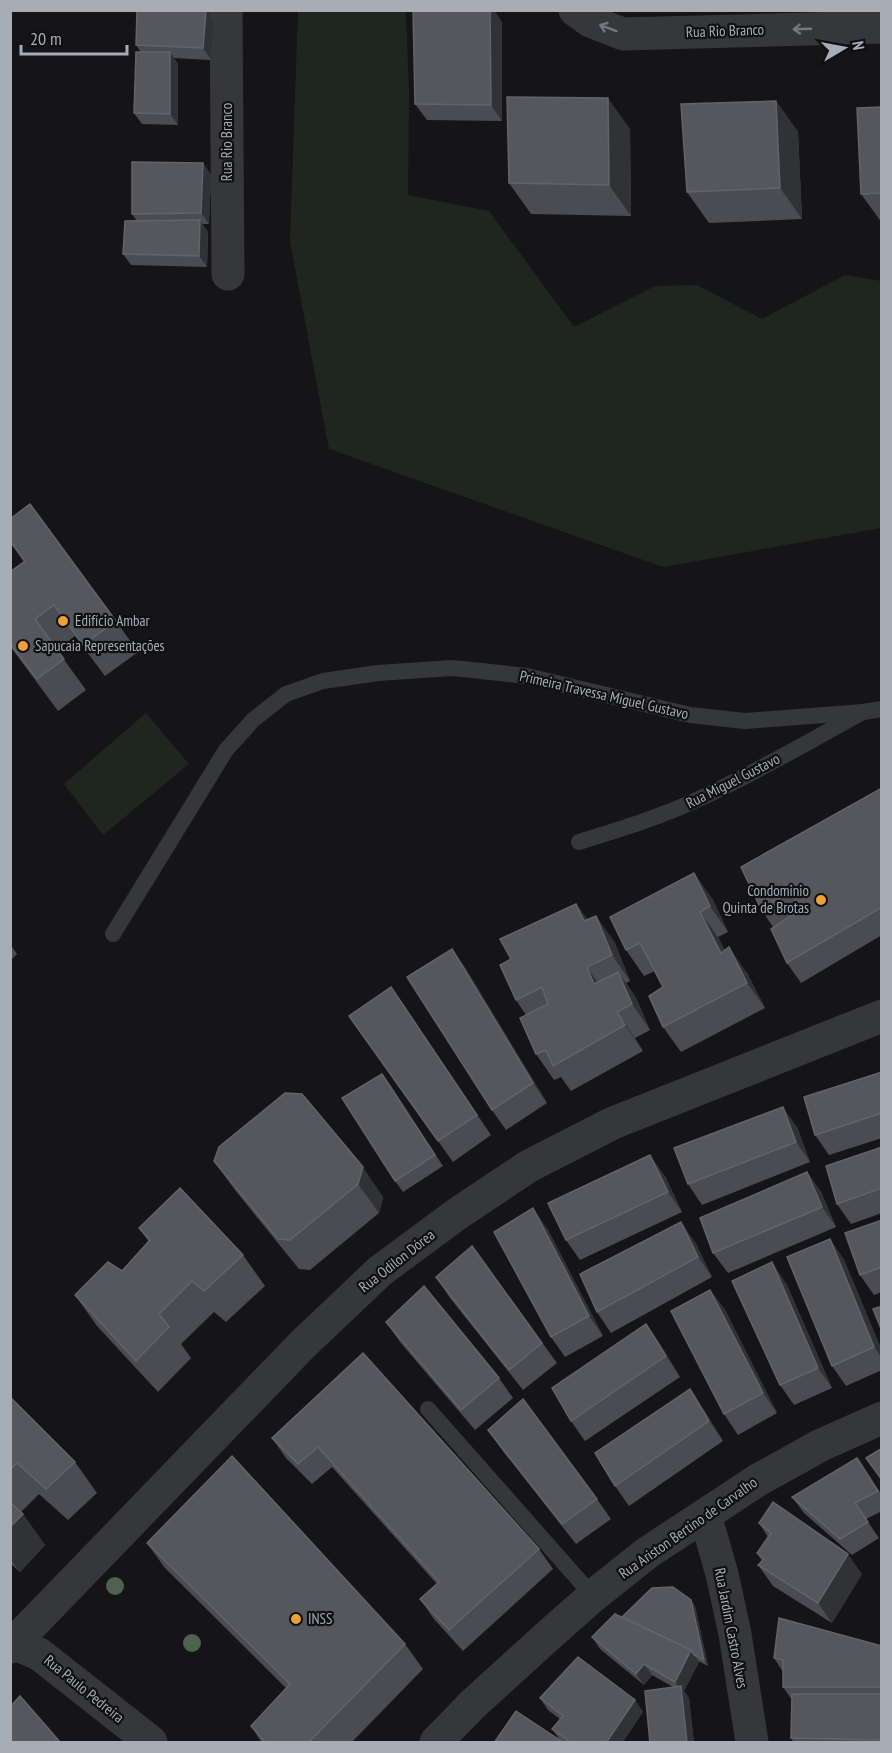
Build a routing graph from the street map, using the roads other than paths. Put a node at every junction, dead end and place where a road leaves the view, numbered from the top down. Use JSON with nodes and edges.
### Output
{"nodes":[{"id":1,"x":226,"y":10,"type":"edge"},
{"id":2,"x":575,"y":10,"type":"edge"},
{"id":3,"x":882,"y":27,"type":"edge"},
{"id":4,"x":228,"y":274,"type":"dead end"},
{"id":5,"x":882,"y":709,"type":"edge"},
{"id":6,"x":862,"y":712,"type":"junction"},
{"id":7,"x":579,"y":842,"type":"dead end"},
{"id":8,"x":113,"y":934,"type":"dead end"},
{"id":9,"x":882,"y":1016,"type":"edge"},
{"id":10,"x":428,"y":1409,"type":"dead end"},
{"id":11,"x":882,"y":1418,"type":"edge"},
{"id":12,"x":705,"y":1515,"type":"junction"},
{"id":13,"x":593,"y":1596,"type":"junction"},
{"id":14,"x":12,"y":1644,"type":"edge"},
{"id":15,"x":151,"y":1743,"type":"edge"},
{"id":16,"x":436,"y":1743,"type":"edge"},
{"id":17,"x":752,"y":1743,"type":"edge"}],
"edges":[{"from":1,"to":4,"type":"street","name":"Rua Rio Branco"},
{"from":3,"to":2,"type":"street","name":"Rua Rio Branco","one_way":true},
{"from":5,"to":6,"type":"lane","name":"Rua Miguel Gustavo"},
{"from":6,"to":7,"type":"lane","name":"Rua Miguel Gustavo"},
{"from":6,"to":8,"type":"lane","name":"Primeira Travessa Miguel Gustavo"},
{"from":9,"to":14,"type":"street","name":"Rua Odilon Dórea"},
{"from":10,"to":13,"type":"lane"},
{"from":11,"to":12,"type":"street","name":"Rua Ariston Bertino de Carvalho"},
{"from":12,"to":13,"type":"street","name":"Rua Ariston Bertino de Carvalho"},
{"from":12,"to":17,"type":"street","name":"Rua Jardim Castro Alves"},
{"from":13,"to":16,"type":"street","name":"Rua Ariston Bertino de Carvalho"},
{"from":14,"to":15,"type":"street","name":"Rua Paulo Pedreira"}]}
